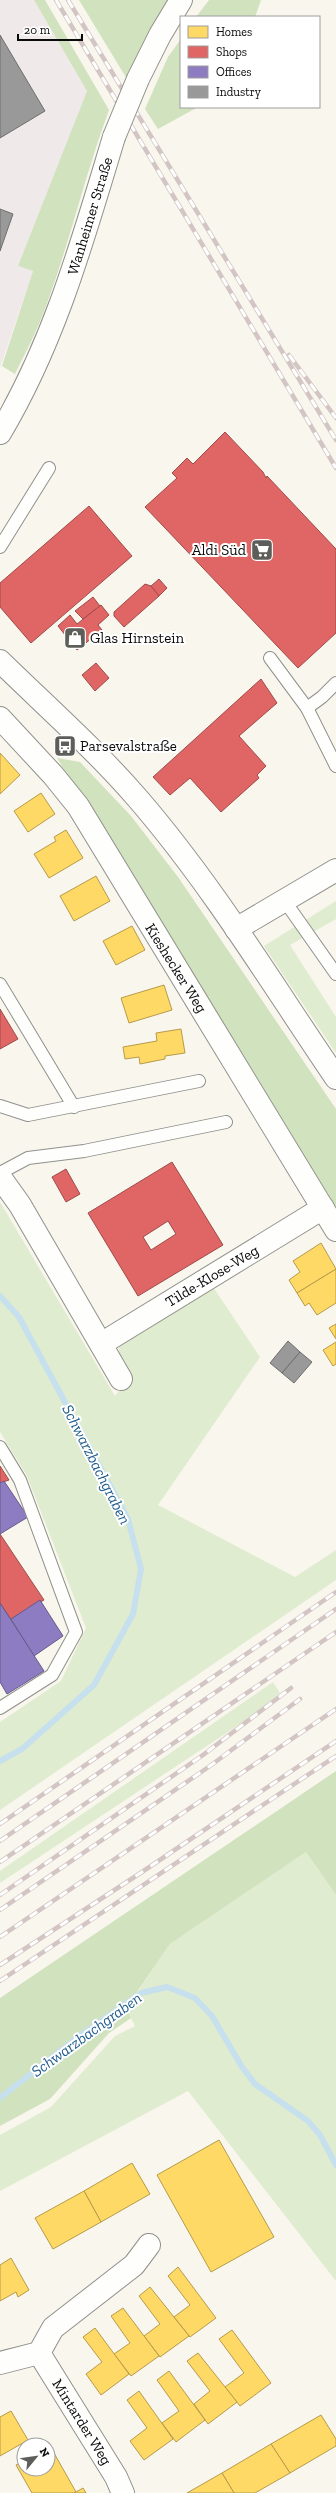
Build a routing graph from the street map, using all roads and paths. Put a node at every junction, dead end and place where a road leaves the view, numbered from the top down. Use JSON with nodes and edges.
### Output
{"nodes":[{"id":1,"x":181,"y":0,"type":"edge"},
{"id":2,"x":0,"y":433,"type":"edge"},
{"id":3,"x":50,"y":468,"type":"dead end"},
{"id":4,"x":0,"y":547,"type":"edge"},
{"id":5,"x":270,"y":658,"type":"dead end"},
{"id":6,"x":0,"y":661,"type":"edge"},
{"id":7,"x":336,"y":683,"type":"edge"},
{"id":8,"x":307,"y":708,"type":"junction"},
{"id":9,"x":0,"y":718,"type":"edge"},
{"id":10,"x":336,"y":766,"type":"edge"},
{"id":11,"x":336,"y":870,"type":"edge"},
{"id":12,"x":284,"y":900,"type":"junction"},
{"id":13,"x":236,"y":929,"type":"junction"},
{"id":14,"x":336,"y":974,"type":"edge"},
{"id":15,"x":0,"y":984,"type":"edge"},
{"id":16,"x":336,"y":1078,"type":"edge"},
{"id":17,"x":199,"y":1081,"type":"dead end"},
{"id":18,"x":0,"y":1106,"type":"edge"},
{"id":19,"x":74,"y":1107,"type":"junction"},
{"id":20,"x":226,"y":1122,"type":"dead end"},
{"id":21,"x":0,"y":1173,"type":"edge"},
{"id":22,"x":0,"y":1177,"type":"edge"},
{"id":23,"x":322,"y":1208,"type":"junction"},
{"id":24,"x":336,"y":1230,"type":"edge"},
{"id":25,"x":101,"y":1344,"type":"junction"},
{"id":26,"x":121,"y":1379,"type":"dead end"},
{"id":27,"x":0,"y":1447,"type":"edge"},
{"id":28,"x":0,"y":1708,"type":"edge"},
{"id":29,"x":149,"y":2245,"type":"dead end"},
{"id":30,"x":39,"y":2353,"type":"junction"},
{"id":31,"x":0,"y":2364,"type":"edge"},
{"id":32,"x":122,"y":2493,"type":"edge"}],
"edges":[{"from":1,"to":2,"type":"street","name":"Wanheimer Straße","bridge":true},
{"from":3,"to":4,"type":"lane"},
{"from":5,"to":8,"type":"lane"},
{"from":6,"to":13,"type":"street"},
{"from":7,"to":8,"type":"lane"},
{"from":8,"to":10,"type":"lane"},
{"from":9,"to":23,"type":"street","name":"Kieshecker Weg"},
{"from":11,"to":12,"type":"street"},
{"from":12,"to":13,"type":"street"},
{"from":12,"to":14,"type":"lane"},
{"from":13,"to":16,"type":"street"},
{"from":15,"to":19,"type":"lane"},
{"from":17,"to":19,"type":"lane"},
{"from":18,"to":19,"type":"lane"},
{"from":20,"to":21,"type":"lane"},
{"from":22,"to":25,"type":"street"},
{"from":23,"to":24,"type":"street","name":"Kieshecker Weg"},
{"from":23,"to":25,"type":"street","name":"Tilde-Klose-Weg"},
{"from":25,"to":26,"type":"street"},
{"from":27,"to":28,"type":"lane"},
{"from":29,"to":30,"type":"street"},
{"from":30,"to":31,"type":"street"},
{"from":30,"to":32,"type":"street","name":"Mintarder Weg"}]}
